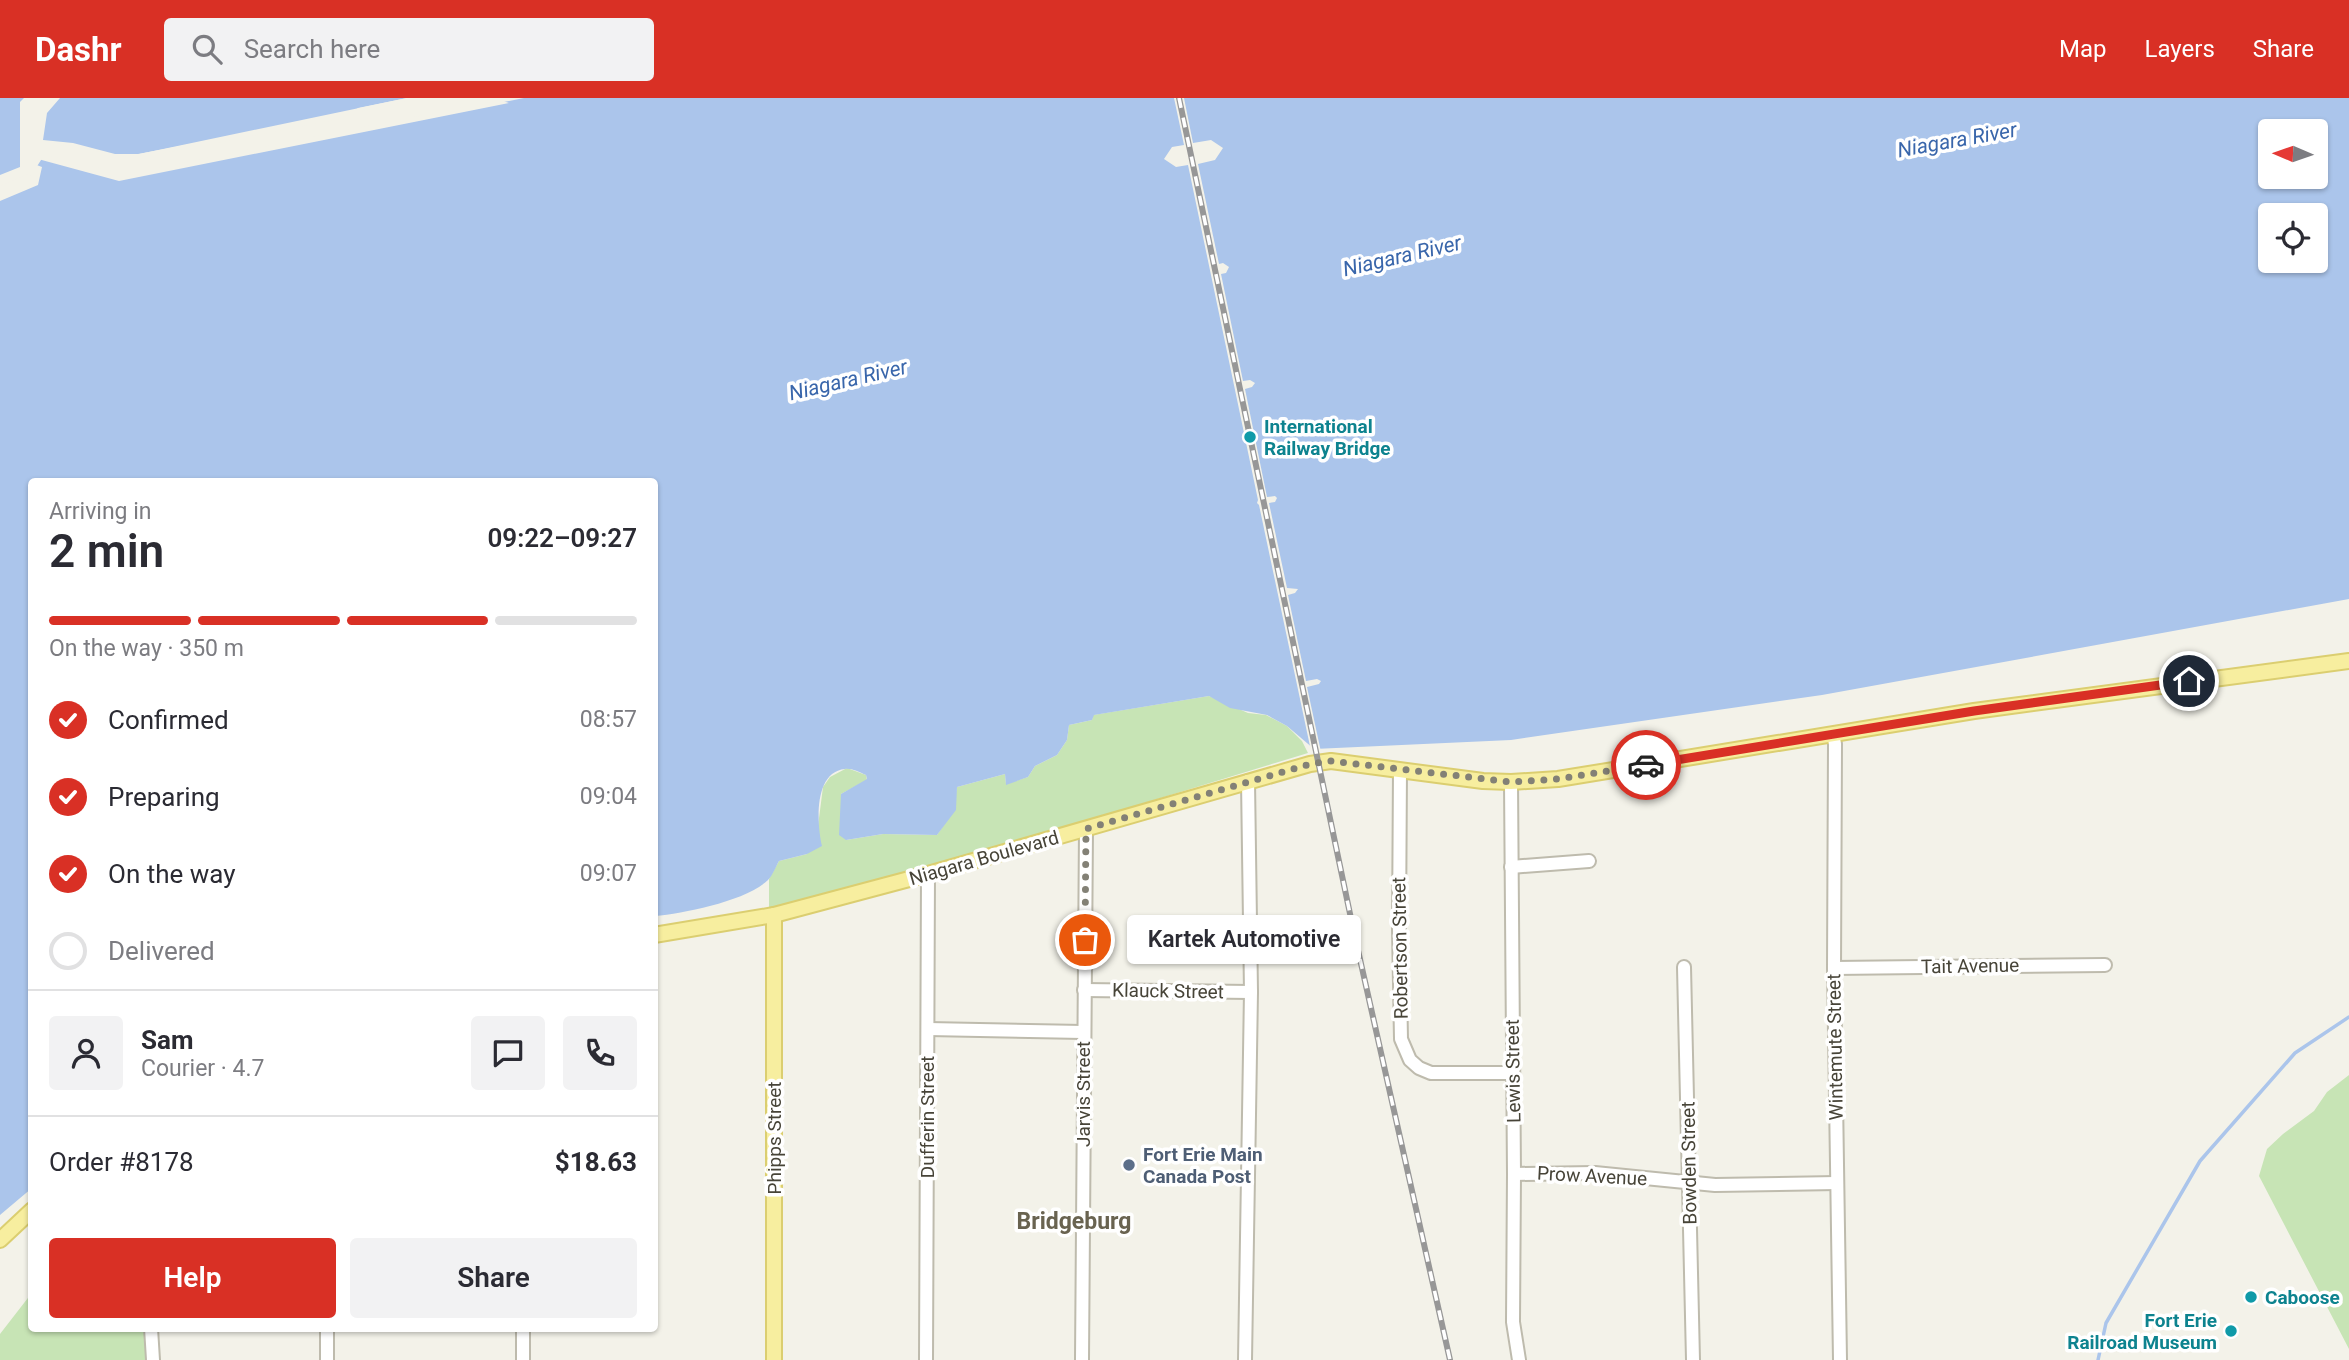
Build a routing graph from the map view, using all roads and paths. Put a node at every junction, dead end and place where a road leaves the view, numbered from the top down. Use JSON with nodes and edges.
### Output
{"nodes":[{"id":1,"x":2349,"y":661,"type":"edge"},
{"id":2,"x":1833,"y":734,"type":"junction"},
{"id":3,"x":1400,"y":770,"type":"junction"},
{"id":4,"x":1248,"y":782,"type":"junction"},
{"id":5,"x":1511,"y":782,"type":"junction"},
{"id":6,"x":1086,"y":829,"type":"junction"},
{"id":7,"x":1589,"y":861,"type":"dead end"},
{"id":8,"x":1511,"y":867,"type":"junction"},
{"id":9,"x":929,"y":874,"type":"junction"},
{"id":10,"x":774,"y":915,"type":"junction"},
{"id":11,"x":658,"y":934,"type":"edge"},
{"id":12,"x":2105,"y":965,"type":"dead end"},
{"id":13,"x":1684,"y":967,"type":"dead end"},
{"id":14,"x":1834,"y":968,"type":"junction"},
{"id":15,"x":1084,"y":990,"type":"junction"},
{"id":16,"x":1251,"y":992,"type":"junction"},
{"id":17,"x":928,"y":1029,"type":"junction"},
{"id":18,"x":1083,"y":1032,"type":"junction"},
{"id":19,"x":1513,"y":1073,"type":"junction"},
{"id":20,"x":1514,"y":1174,"type":"junction"},
{"id":21,"x":1837,"y":1183,"type":"junction"},
{"id":22,"x":1690,"y":1184,"type":"junction"},
{"id":23,"x":28,"y":1214,"type":"edge"},
{"id":24,"x":0,"y":1240,"type":"edge"},
{"id":25,"x":151,"y":1332,"type":"edge"},
{"id":26,"x":327,"y":1332,"type":"edge"},
{"id":27,"x":523,"y":1332,"type":"edge"},
{"id":28,"x":153,"y":1360,"type":"edge"},
{"id":29,"x":327,"y":1360,"type":"edge"},
{"id":30,"x":523,"y":1360,"type":"edge"},
{"id":31,"x":774,"y":1360,"type":"edge"},
{"id":32,"x":926,"y":1360,"type":"edge"},
{"id":33,"x":1082,"y":1360,"type":"edge"},
{"id":34,"x":1245,"y":1360,"type":"edge"},
{"id":35,"x":1519,"y":1360,"type":"edge"},
{"id":36,"x":1693,"y":1360,"type":"edge"},
{"id":37,"x":1840,"y":1360,"type":"edge"}],
"edges":[{"from":1,"to":2,"type":"main road","name":"Niagara Boulevard"},
{"from":2,"to":5,"type":"main road","name":"Niagara Boulevard"},
{"from":2,"to":14,"type":"street","name":"Wintemute Street"},
{"from":3,"to":4,"type":"main road","name":"Niagara Boulevard"},
{"from":3,"to":5,"type":"main road","name":"Niagara Boulevard"},
{"from":3,"to":19,"type":"street","name":"Robertson Street"},
{"from":4,"to":6,"type":"main road","name":"Niagara Boulevard"},
{"from":4,"to":16,"type":"street"},
{"from":5,"to":8,"type":"street","name":"Lewis Street"},
{"from":6,"to":9,"type":"main road","name":"Niagara Boulevard"},
{"from":6,"to":15,"type":"street","name":"Jarvis Street"},
{"from":7,"to":8,"type":"street"},
{"from":8,"to":19,"type":"street","name":"Lewis Street"},
{"from":9,"to":10,"type":"main road","name":"Niagara Boulevard"},
{"from":9,"to":17,"type":"street","name":"Dufferin Street"},
{"from":10,"to":11,"type":"main road","name":"Niagara Boulevard"},
{"from":10,"to":31,"type":"main road","name":"Phipps Street"},
{"from":12,"to":14,"type":"street","name":"Tait Avenue"},
{"from":13,"to":22,"type":"street","name":"Bowden Street"},
{"from":14,"to":21,"type":"street","name":"Wintemute Street"},
{"from":15,"to":16,"type":"street","name":"Klauck Street"},
{"from":15,"to":18,"type":"street","name":"Jarvis Street"},
{"from":16,"to":34,"type":"street"},
{"from":17,"to":18,"type":"street"},
{"from":17,"to":32,"type":"street","name":"Dufferin Street"},
{"from":18,"to":33,"type":"street","name":"Jarvis Street"},
{"from":19,"to":20,"type":"street","name":"Lewis Street"},
{"from":20,"to":22,"type":"street","name":"Prow Avenue"},
{"from":20,"to":35,"type":"street","name":"Lewis Street"},
{"from":21,"to":22,"type":"street","name":"Prow Avenue"},
{"from":21,"to":37,"type":"street","name":"Wintemute Street"},
{"from":22,"to":36,"type":"street","name":"Bowden Street"},
{"from":23,"to":24,"type":"main road"},
{"from":25,"to":28,"type":"street"},
{"from":26,"to":29,"type":"street"},
{"from":27,"to":30,"type":"street"}]}
